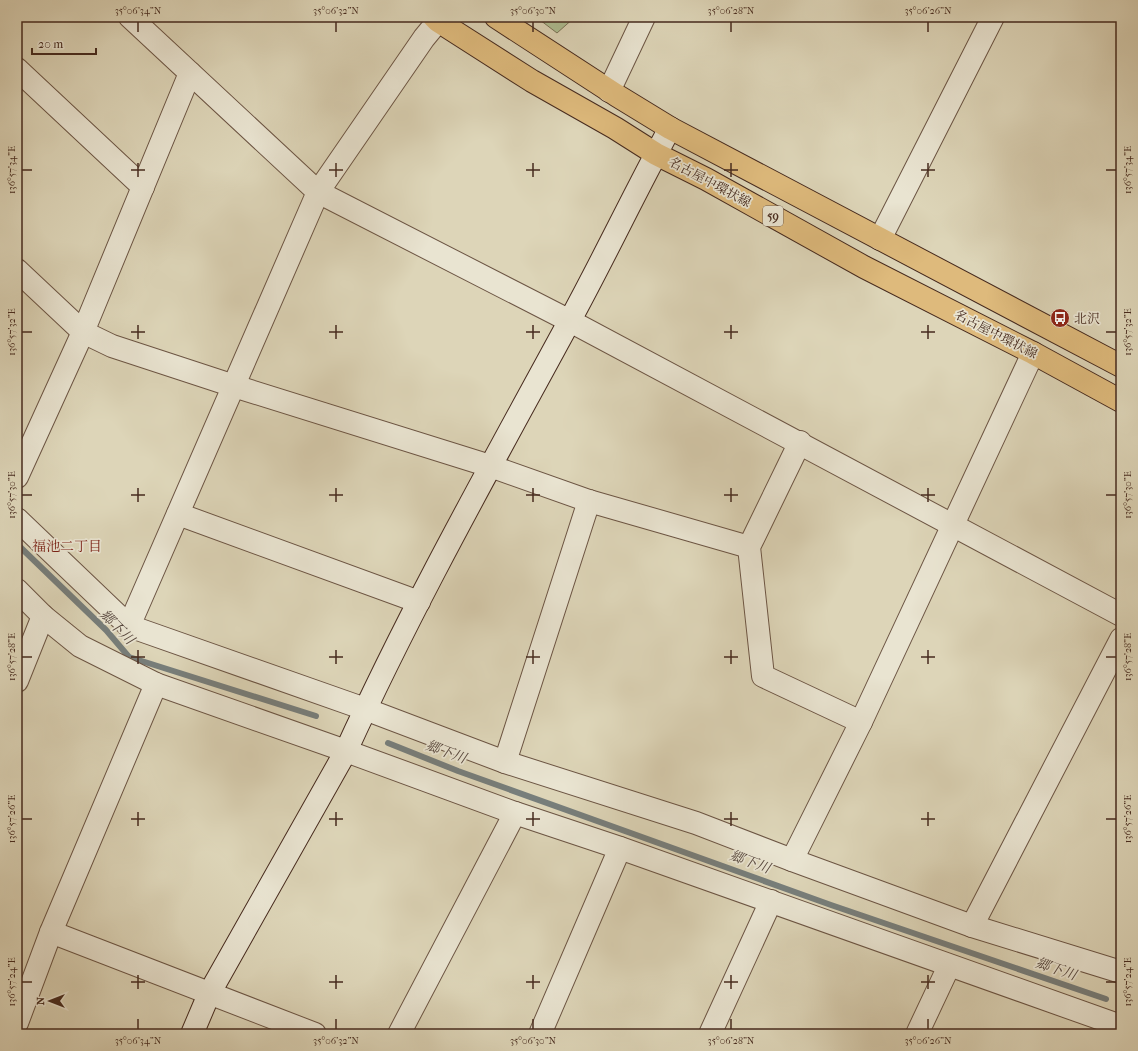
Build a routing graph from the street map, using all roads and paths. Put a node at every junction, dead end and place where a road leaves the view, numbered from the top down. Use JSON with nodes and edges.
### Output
{"nodes":[{"id":1,"x":130,"y":17,"type":"edge"},
{"id":2,"x":496,"y":17,"type":"edge"},
{"id":3,"x":644,"y":17,"type":"edge"},
{"id":4,"x":993,"y":17,"type":"edge"},
{"id":5,"x":436,"y":19,"type":"edge"},
{"id":6,"x":17,"y":69,"type":"edge"},
{"id":7,"x":190,"y":73,"type":"junction"},
{"id":8,"x":609,"y":91,"type":"junction"},
{"id":9,"x":670,"y":128,"type":"junction"},
{"id":10,"x":656,"y":154,"type":"junction"},
{"id":11,"x":143,"y":187,"type":"junction"},
{"id":12,"x":318,"y":192,"type":"junction"},
{"id":13,"x":880,"y":239,"type":"junction"},
{"id":14,"x":17,"y":270,"type":"edge"},
{"id":15,"x":570,"y":321,"type":"junction"},
{"id":16,"x":84,"y":332,"type":"junction"},
{"id":17,"x":1033,"y":353,"type":"junction"},
{"id":18,"x":1121,"y":366,"type":"edge"},
{"id":19,"x":234,"y":386,"type":"junction"},
{"id":20,"x":1121,"y":401,"type":"edge"},
{"id":21,"x":800,"y":442,"type":"junction"},
{"id":22,"x":490,"y":466,"type":"junction"},
{"id":23,"x":17,"y":477,"type":"edge"},
{"id":24,"x":589,"y":502,"type":"junction"},
{"id":25,"x":178,"y":514,"type":"junction"},
{"id":26,"x":17,"y":519,"type":"edge"},
{"id":27,"x":952,"y":525,"type":"junction"},
{"id":28,"x":749,"y":547,"type":"junction"},
{"id":29,"x":17,"y":590,"type":"edge"},
{"id":30,"x":419,"y":602,"type":"junction"},
{"id":31,"x":1121,"y":615,"type":"edge"},
{"id":32,"x":43,"y":616,"type":"junction"},
{"id":33,"x":129,"y":626,"type":"junction"},
{"id":34,"x":1121,"y":639,"type":"edge"},
{"id":35,"x":17,"y":681,"type":"edge"},
{"id":36,"x":156,"y":684,"type":"junction"},
{"id":37,"x":365,"y":709,"type":"junction"},
{"id":38,"x":861,"y":722,"type":"junction"},
{"id":39,"x":346,"y":751,"type":"junction"},
{"id":40,"x":505,"y":762,"type":"junction"},
{"id":41,"x":515,"y":813,"type":"junction"},
{"id":42,"x":620,"y":848,"type":"junction"},
{"id":43,"x":792,"y":860,"type":"junction"},
{"id":44,"x":771,"y":901,"type":"junction"},
{"id":45,"x":972,"y":926,"type":"junction"},
{"id":46,"x":51,"y":932,"type":"junction"},
{"id":47,"x":950,"y":966,"type":"junction"},
{"id":48,"x":1121,"y":972,"type":"edge"},
{"id":49,"x":209,"y":994,"type":"junction"},
{"id":50,"x":18,"y":1017,"type":"edge"},
{"id":51,"x":1121,"y":1026,"type":"edge"},
{"id":52,"x":192,"y":1034,"type":"edge"},
{"id":53,"x":315,"y":1034,"type":"edge"},
{"id":54,"x":399,"y":1034,"type":"edge"},
{"id":55,"x":540,"y":1034,"type":"edge"},
{"id":56,"x":710,"y":1034,"type":"edge"},
{"id":57,"x":917,"y":1034,"type":"edge"}],
"edges":[{"from":1,"to":7,"type":"street"},
{"from":2,"to":8,"type":"main road","number":"59"},
{"from":3,"to":8,"type":"street"},
{"from":4,"to":13,"type":"street"},
{"from":5,"to":10,"type":"main road","name":"名古屋中環状線","number":"59"},
{"from":5,"to":12,"type":"street"},
{"from":6,"to":11,"type":"street"},
{"from":7,"to":11,"type":"street"},
{"from":7,"to":12,"type":"street"},
{"from":8,"to":9,"type":"main road","number":"59"},
{"from":9,"to":10,"type":"street"},
{"from":9,"to":13,"type":"main road","number":"59"},
{"from":10,"to":15,"type":"street"},
{"from":10,"to":17,"type":"main road","name":"名古屋中環状線","number":"59"},
{"from":11,"to":16,"type":"street"},
{"from":12,"to":15,"type":"street"},
{"from":12,"to":19,"type":"street"},
{"from":13,"to":18,"type":"main road","number":"59"},
{"from":14,"to":16,"type":"street"},
{"from":15,"to":21,"type":"street"},
{"from":15,"to":22,"type":"street"},
{"from":16,"to":19,"type":"street"},
{"from":16,"to":23,"type":"street"},
{"from":17,"to":20,"type":"main road","name":"名古屋中環状線","number":"59"},
{"from":17,"to":27,"type":"street"},
{"from":19,"to":22,"type":"street"},
{"from":19,"to":25,"type":"street"},
{"from":21,"to":27,"type":"street"},
{"from":21,"to":28,"type":"street"},
{"from":22,"to":24,"type":"street"},
{"from":22,"to":30,"type":"street"},
{"from":24,"to":28,"type":"street"},
{"from":24,"to":40,"type":"street"},
{"from":25,"to":30,"type":"street"},
{"from":25,"to":33,"type":"street"},
{"from":26,"to":33,"type":"street"},
{"from":27,"to":31,"type":"street"},
{"from":27,"to":38,"type":"street"},
{"from":28,"to":38,"type":"street"},
{"from":29,"to":32,"type":"street"},
{"from":30,"to":37,"type":"street"},
{"from":32,"to":35,"type":"street"},
{"from":32,"to":36,"type":"street"},
{"from":33,"to":37,"type":"street"},
{"from":34,"to":45,"type":"street"},
{"from":36,"to":39,"type":"street"},
{"from":36,"to":46,"type":"street"},
{"from":37,"to":39,"type":"street"},
{"from":37,"to":40,"type":"street"},
{"from":38,"to":43,"type":"street"},
{"from":39,"to":41,"type":"street"},
{"from":39,"to":49,"type":"street"},
{"from":40,"to":43,"type":"street"},
{"from":41,"to":42,"type":"street"},
{"from":41,"to":54,"type":"street"},
{"from":42,"to":44,"type":"street"},
{"from":42,"to":55,"type":"street"},
{"from":43,"to":45,"type":"street"},
{"from":44,"to":47,"type":"street"},
{"from":44,"to":56,"type":"street"},
{"from":45,"to":48,"type":"street"},
{"from":46,"to":49,"type":"street"},
{"from":46,"to":50,"type":"street"},
{"from":47,"to":51,"type":"street"},
{"from":47,"to":57,"type":"street"},
{"from":49,"to":52,"type":"street"},
{"from":49,"to":53,"type":"street"}]}
